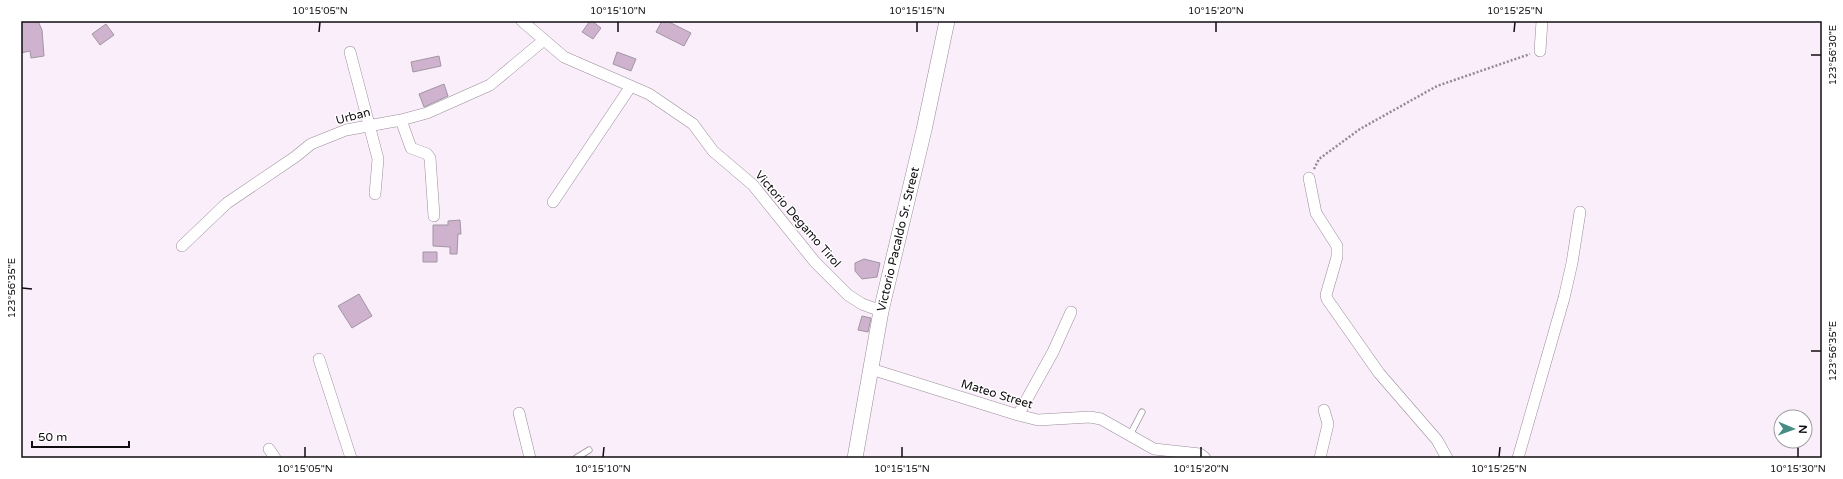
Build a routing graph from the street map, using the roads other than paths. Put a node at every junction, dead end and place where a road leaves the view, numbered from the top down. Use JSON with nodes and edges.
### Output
{"nodes":[{"id":1,"x":522,"y":21,"type":"edge"},
{"id":2,"x":947,"y":21,"type":"edge"},
{"id":3,"x":1542,"y":21,"type":"edge"},
{"id":4,"x":544,"y":40,"type":"junction"},
{"id":5,"x":1540,"y":51,"type":"road end"},
{"id":6,"x":350,"y":52,"type":"dead end"},
{"id":7,"x":631,"y":86,"type":"junction"},
{"id":8,"x":401,"y":120,"type":"junction"},
{"id":9,"x":369,"y":124,"type":"junction"},
{"id":10,"x":1309,"y":178,"type":"road end"},
{"id":11,"x":375,"y":194,"type":"dead end"},
{"id":12,"x":553,"y":202,"type":"dead end"},
{"id":13,"x":1580,"y":212,"type":"dead end"},
{"id":14,"x":434,"y":216,"type":"dead end"},
{"id":15,"x":182,"y":246,"type":"dead end"},
{"id":16,"x":880,"y":311,"type":"junction"},
{"id":17,"x":1071,"y":312,"type":"dead end"},
{"id":18,"x":319,"y":359,"type":"dead end"},
{"id":19,"x":871,"y":369,"type":"junction"},
{"id":20,"x":1324,"y":410,"type":"dead end"},
{"id":21,"x":1142,"y":412,"type":"dead end"},
{"id":22,"x":519,"y":413,"type":"dead end"},
{"id":23,"x":1018,"y":415,"type":"junction"},
{"id":24,"x":1130,"y":435,"type":"junction"},
{"id":25,"x":589,"y":450,"type":"dead end"},
{"id":26,"x":351,"y":458,"type":"edge"},
{"id":27,"x":530,"y":458,"type":"edge"},
{"id":28,"x":576,"y":458,"type":"edge"},
{"id":29,"x":854,"y":458,"type":"edge"},
{"id":30,"x":1205,"y":458,"type":"edge"},
{"id":31,"x":1320,"y":458,"type":"edge"},
{"id":32,"x":1448,"y":458,"type":"edge"},
{"id":33,"x":1518,"y":458,"type":"edge"}],
"edges":[{"from":1,"to":4,"type":"street","name":"Victorio Degamo Tirol"},
{"from":2,"to":16,"type":"street","name":"Victorio Pacaldo Sr. Street"},
{"from":3,"to":5,"type":"street"},
{"from":4,"to":7,"type":"street","name":"Victorio Degamo Tirol"},
{"from":4,"to":8,"type":"street","name":"Urban"},
{"from":6,"to":9,"type":"street"},
{"from":7,"to":12,"type":"street"},
{"from":7,"to":16,"type":"street","name":"Victorio Degamo Tirol"},
{"from":8,"to":9,"type":"street","name":"Urban"},
{"from":8,"to":14,"type":"street"},
{"from":9,"to":11,"type":"street"},
{"from":9,"to":15,"type":"street","name":"Urban"},
{"from":10,"to":32,"type":"street"},
{"from":13,"to":33,"type":"street"},
{"from":16,"to":19,"type":"street","name":"Victorio Pacaldo Sr. Street"},
{"from":17,"to":23,"type":"street"},
{"from":18,"to":26,"type":"street"},
{"from":19,"to":23,"type":"street","name":"Mateo Street"},
{"from":19,"to":29,"type":"street","name":"Victorio Pacaldo Sr. Street"},
{"from":20,"to":31,"type":"street"},
{"from":21,"to":24,"type":"lane"},
{"from":22,"to":27,"type":"street"},
{"from":23,"to":24,"type":"street","name":"Mateo Street"},
{"from":24,"to":30,"type":"street","name":"Mateo Street"},
{"from":25,"to":28,"type":"lane"}]}
